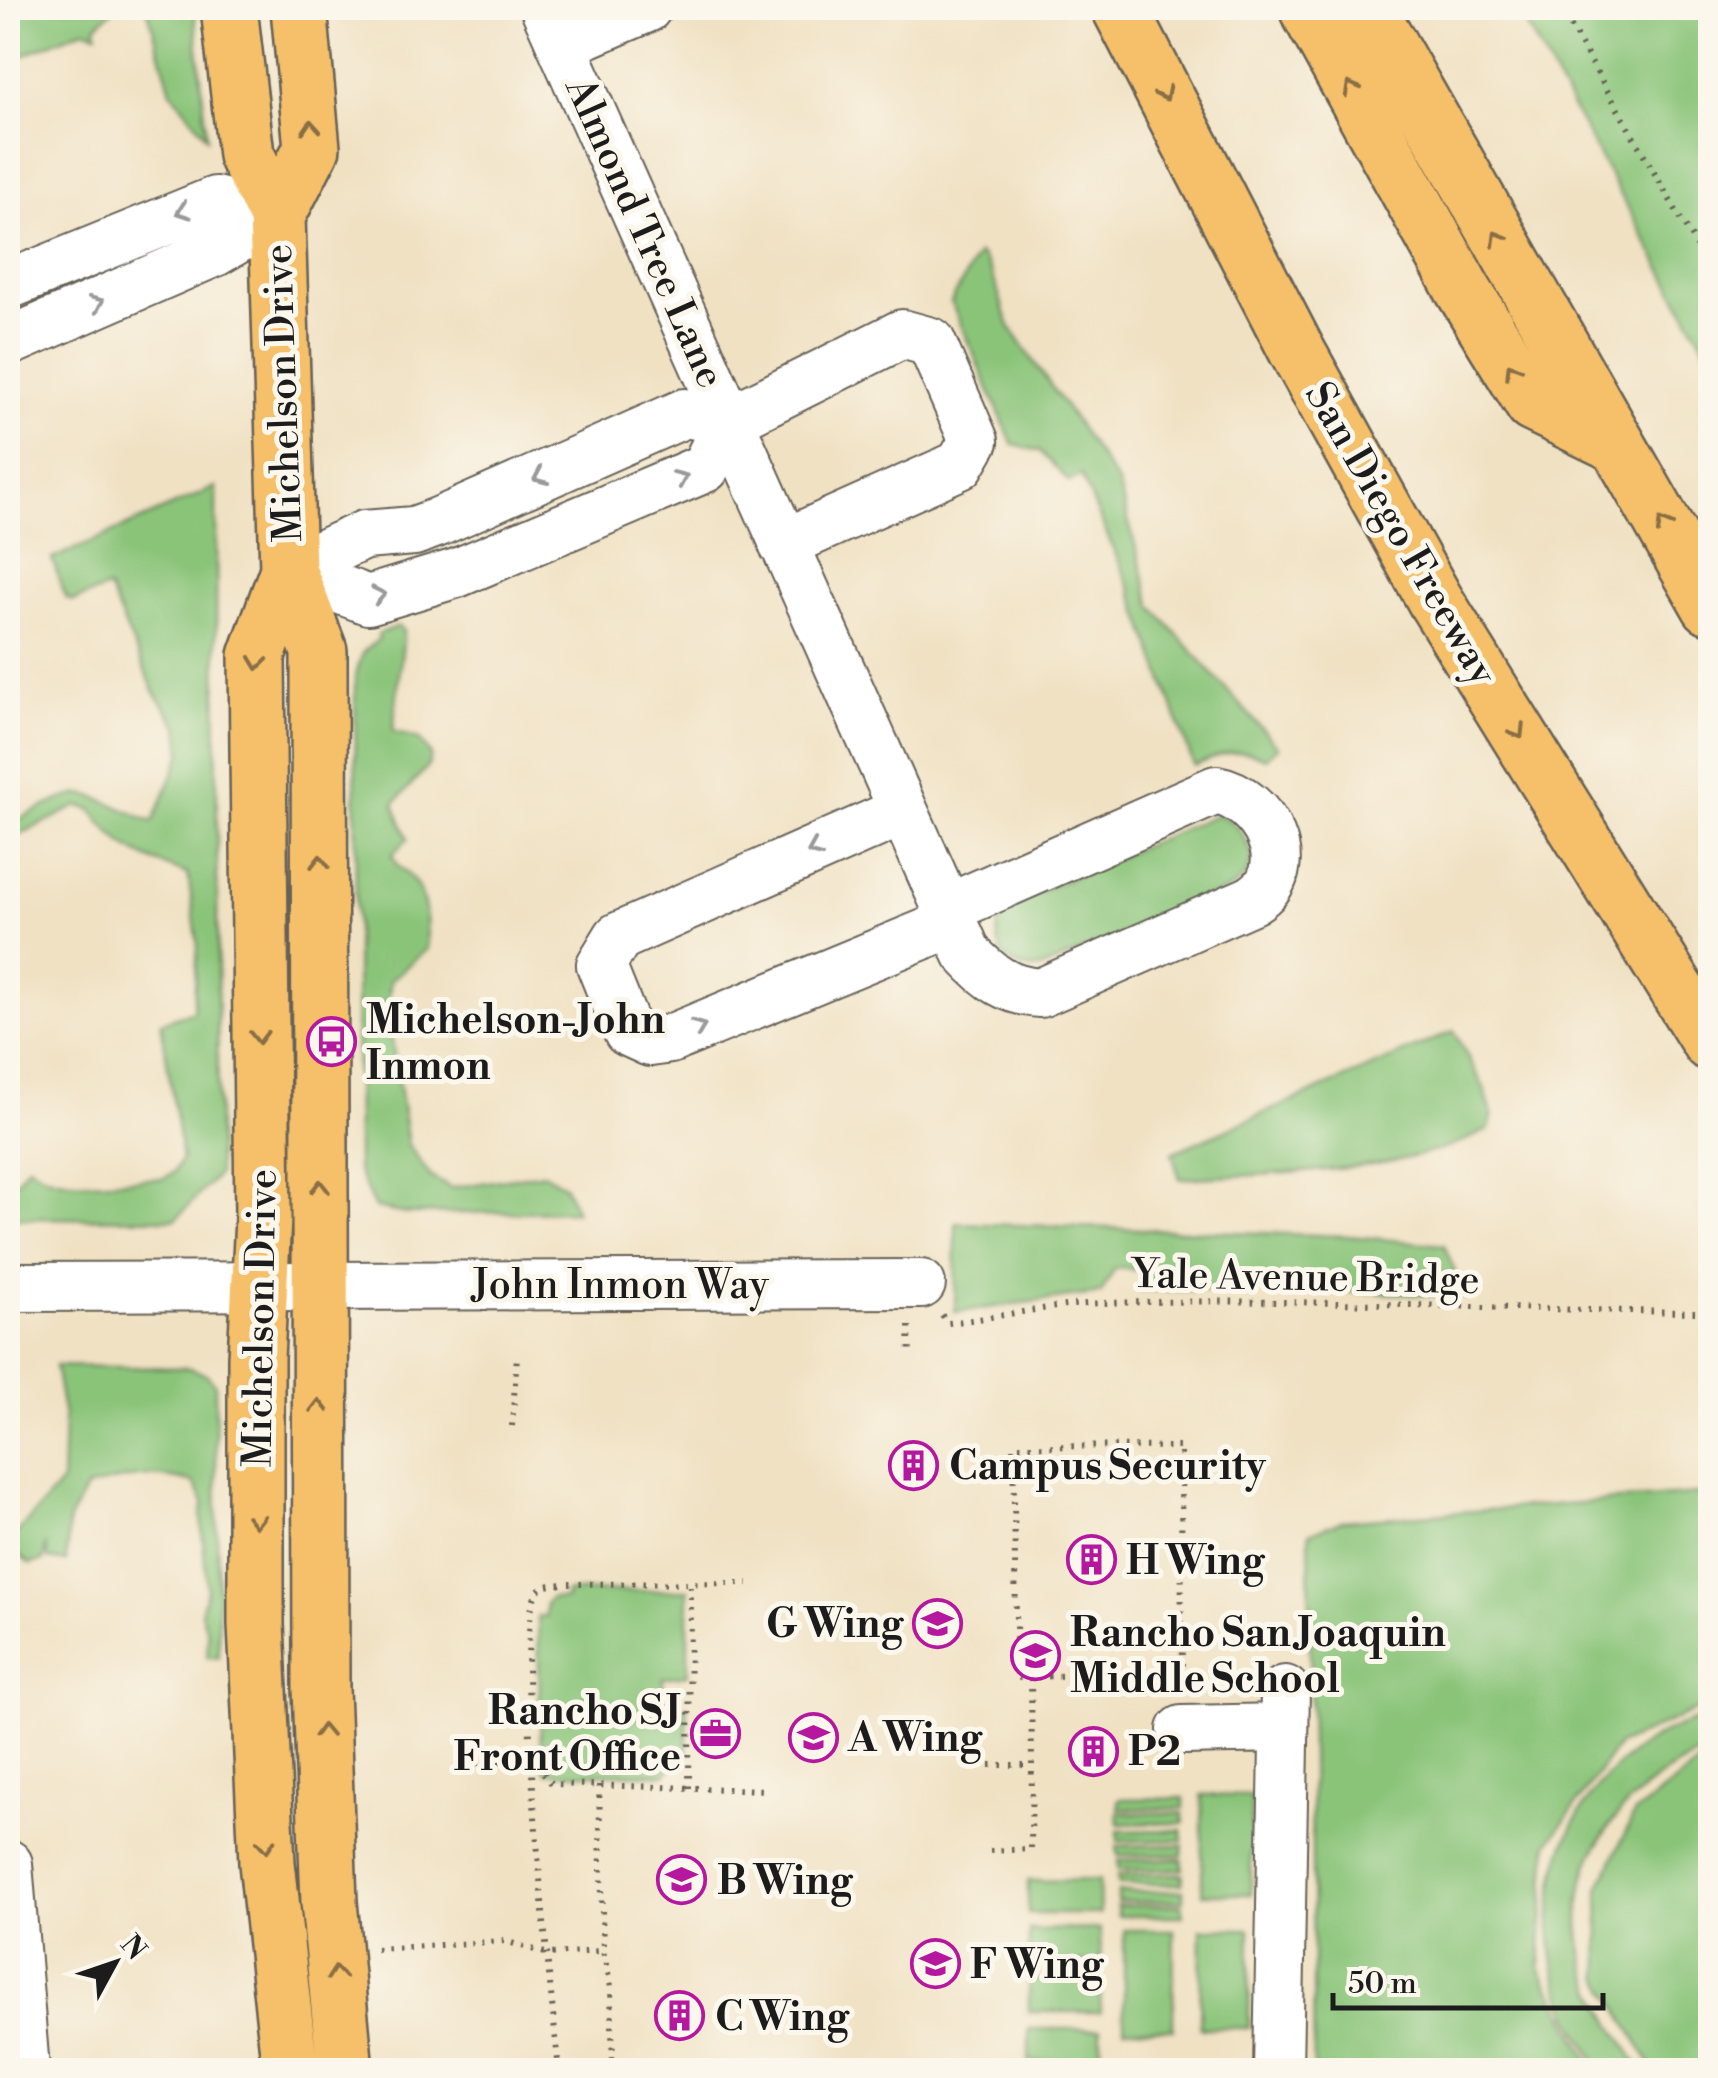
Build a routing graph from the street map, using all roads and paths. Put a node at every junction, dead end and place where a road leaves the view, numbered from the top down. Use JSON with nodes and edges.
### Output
{"nodes":[{"id":1,"x":229,"y":8,"type":"edge"},
{"id":2,"x":299,"y":8,"type":"edge"},
{"id":3,"x":647,"y":8,"type":"edge"},
{"id":4,"x":1120,"y":8,"type":"edge"},
{"id":5,"x":1306,"y":8,"type":"edge"},
{"id":6,"x":1368,"y":8,"type":"edge"},
{"id":7,"x":1560,"y":8,"type":"edge"},
{"id":8,"x":554,"y":26,"type":"edge"},
{"id":9,"x":277,"y":216,"type":"junction"},
{"id":10,"x":1710,"y":270,"type":"edge"},
{"id":11,"x":8,"y":284,"type":"edge"},
{"id":12,"x":8,"y":342,"type":"edge"},
{"id":13,"x":728,"y":421,"type":"junction"},
{"id":14,"x":1616,"y":444,"type":"junction"},
{"id":15,"x":783,"y":544,"type":"junction"},
{"id":16,"x":288,"y":570,"type":"junction"},
{"id":17,"x":1710,"y":606,"type":"edge"},
{"id":18,"x":904,"y":811,"type":"junction"},
{"id":19,"x":952,"y":915,"type":"junction"},
{"id":20,"x":1710,"y":1043,"type":"edge"},
{"id":21,"x":260,"y":1284,"type":"junction"},
{"id":22,"x":320,"y":1284,"type":"junction"},
{"id":23,"x":920,"y":1284,"type":"joint"},
{"id":24,"x":8,"y":1288,"type":"edge"},
{"id":25,"x":1710,"y":1312,"type":"edge"},
{"id":26,"x":910,"y":1332,"type":"dead end"},
{"id":27,"x":517,"y":1355,"type":"dead end"},
{"id":28,"x":910,"y":1357,"type":"dead end"},
{"id":29,"x":512,"y":1426,"type":"dead end"},
{"id":30,"x":748,"y":1582,"type":"dead end"},
{"id":31,"x":690,"y":1583,"type":"junction"},
{"id":32,"x":1182,"y":1671,"type":"junction"},
{"id":33,"x":1031,"y":1677,"type":"junction"},
{"id":34,"x":1182,"y":1730,"type":"joint"},
{"id":35,"x":533,"y":1759,"type":"junction"},
{"id":36,"x":478,"y":1762,"type":"dead end"},
{"id":37,"x":990,"y":1765,"type":"dead end"},
{"id":38,"x":1032,"y":1765,"type":"junction"},
{"id":39,"x":598,"y":1785,"type":"junction"},
{"id":40,"x":689,"y":1788,"type":"junction"},
{"id":41,"x":766,"y":1790,"type":"dead end"},
{"id":42,"x":990,"y":1851,"type":"dead end"},
{"id":43,"x":8,"y":1864,"type":"edge"},
{"id":44,"x":371,"y":1950,"type":"dead end"},
{"id":45,"x":603,"y":1951,"type":"junction"},
{"id":46,"x":548,"y":1954,"type":"junction"},
{"id":47,"x":25,"y":2070,"type":"edge"},
{"id":48,"x":290,"y":2070,"type":"edge"},
{"id":49,"x":345,"y":2070,"type":"edge"},
{"id":50,"x":559,"y":2070,"type":"edge"},
{"id":51,"x":613,"y":2070,"type":"edge"},
{"id":52,"x":1278,"y":2070,"type":"edge"}],
"edges":[{"from":1,"to":9,"type":"main road","name":"Michelson Drive"},
{"from":9,"to":2,"type":"main road","name":"Michelson Drive","one_way":true},
{"from":3,"to":8,"type":"street","name":"Almond Tree Lane"},
{"from":4,"to":20,"type":"main road","name":"San Diego Freeway","one_way":true},
{"from":14,"to":5,"type":"main road","one_way":true},
{"from":14,"to":6,"type":"main road","one_way":true},
{"from":7,"to":10,"type":"path"},
{"from":8,"to":13,"type":"street","name":"Almond Tree Lane"},
{"from":9,"to":11,"type":"street","one_way":true},
{"from":12,"to":9,"type":"street","one_way":true},
{"from":9,"to":16,"type":"main road","name":"Michelson Drive"},
{"from":13,"to":15,"type":"street","name":"Almond Tree Lane"},
{"from":13,"to":15,"type":"street","name":"Almond Tree Lane"},
{"from":13,"to":16,"type":"street","name":"Almond Tree Lane"},
{"from":17,"to":14,"type":"main road","one_way":true},
{"from":15,"to":18,"type":"street","name":"Almond Tree Lane"},
{"from":16,"to":21,"type":"main road","name":"Michelson Drive","one_way":true},
{"from":22,"to":16,"type":"main road","name":"Michelson Drive","one_way":true},
{"from":18,"to":19,"type":"street","name":"Almond Tree Lane"},
{"from":18,"to":19,"type":"street","name":"Almond Tree Lane","one_way":true},
{"from":19,"to":19,"type":"street","name":"Almond Tree Lane"},
{"from":21,"to":22,"type":"street","name":"John Inmon Way"},
{"from":21,"to":24,"type":"street","name":"John Inmon Way"},
{"from":21,"to":48,"type":"main road","name":"Michelson Drive","one_way":true},
{"from":22,"to":23,"type":"street","name":"John Inmon Way"},
{"from":49,"to":22,"type":"main road","name":"Michelson Drive","one_way":true},
{"from":23,"to":25,"type":"path","name":"Yale Avenue Bridge"},
{"from":26,"to":28,"type":"path"},
{"from":27,"to":29,"type":"path"},
{"from":30,"to":31,"type":"path"},
{"from":31,"to":35,"type":"path"},
{"from":31,"to":40,"type":"path"},
{"from":32,"to":33,"type":"path"},
{"from":32,"to":33,"type":"path"},
{"from":32,"to":34,"type":"path"},
{"from":33,"to":38,"type":"path"},
{"from":34,"to":52,"type":"street"},
{"from":35,"to":36,"type":"path"},
{"from":35,"to":39,"type":"path"},
{"from":35,"to":46,"type":"path"},
{"from":37,"to":38,"type":"path"},
{"from":38,"to":42,"type":"path"},
{"from":39,"to":40,"type":"path"},
{"from":39,"to":45,"type":"path"},
{"from":40,"to":41,"type":"path"},
{"from":43,"to":47,"type":"street"},
{"from":44,"to":46,"type":"path"},
{"from":45,"to":46,"type":"path"},
{"from":45,"to":51,"type":"path"},
{"from":46,"to":50,"type":"path"}]}
